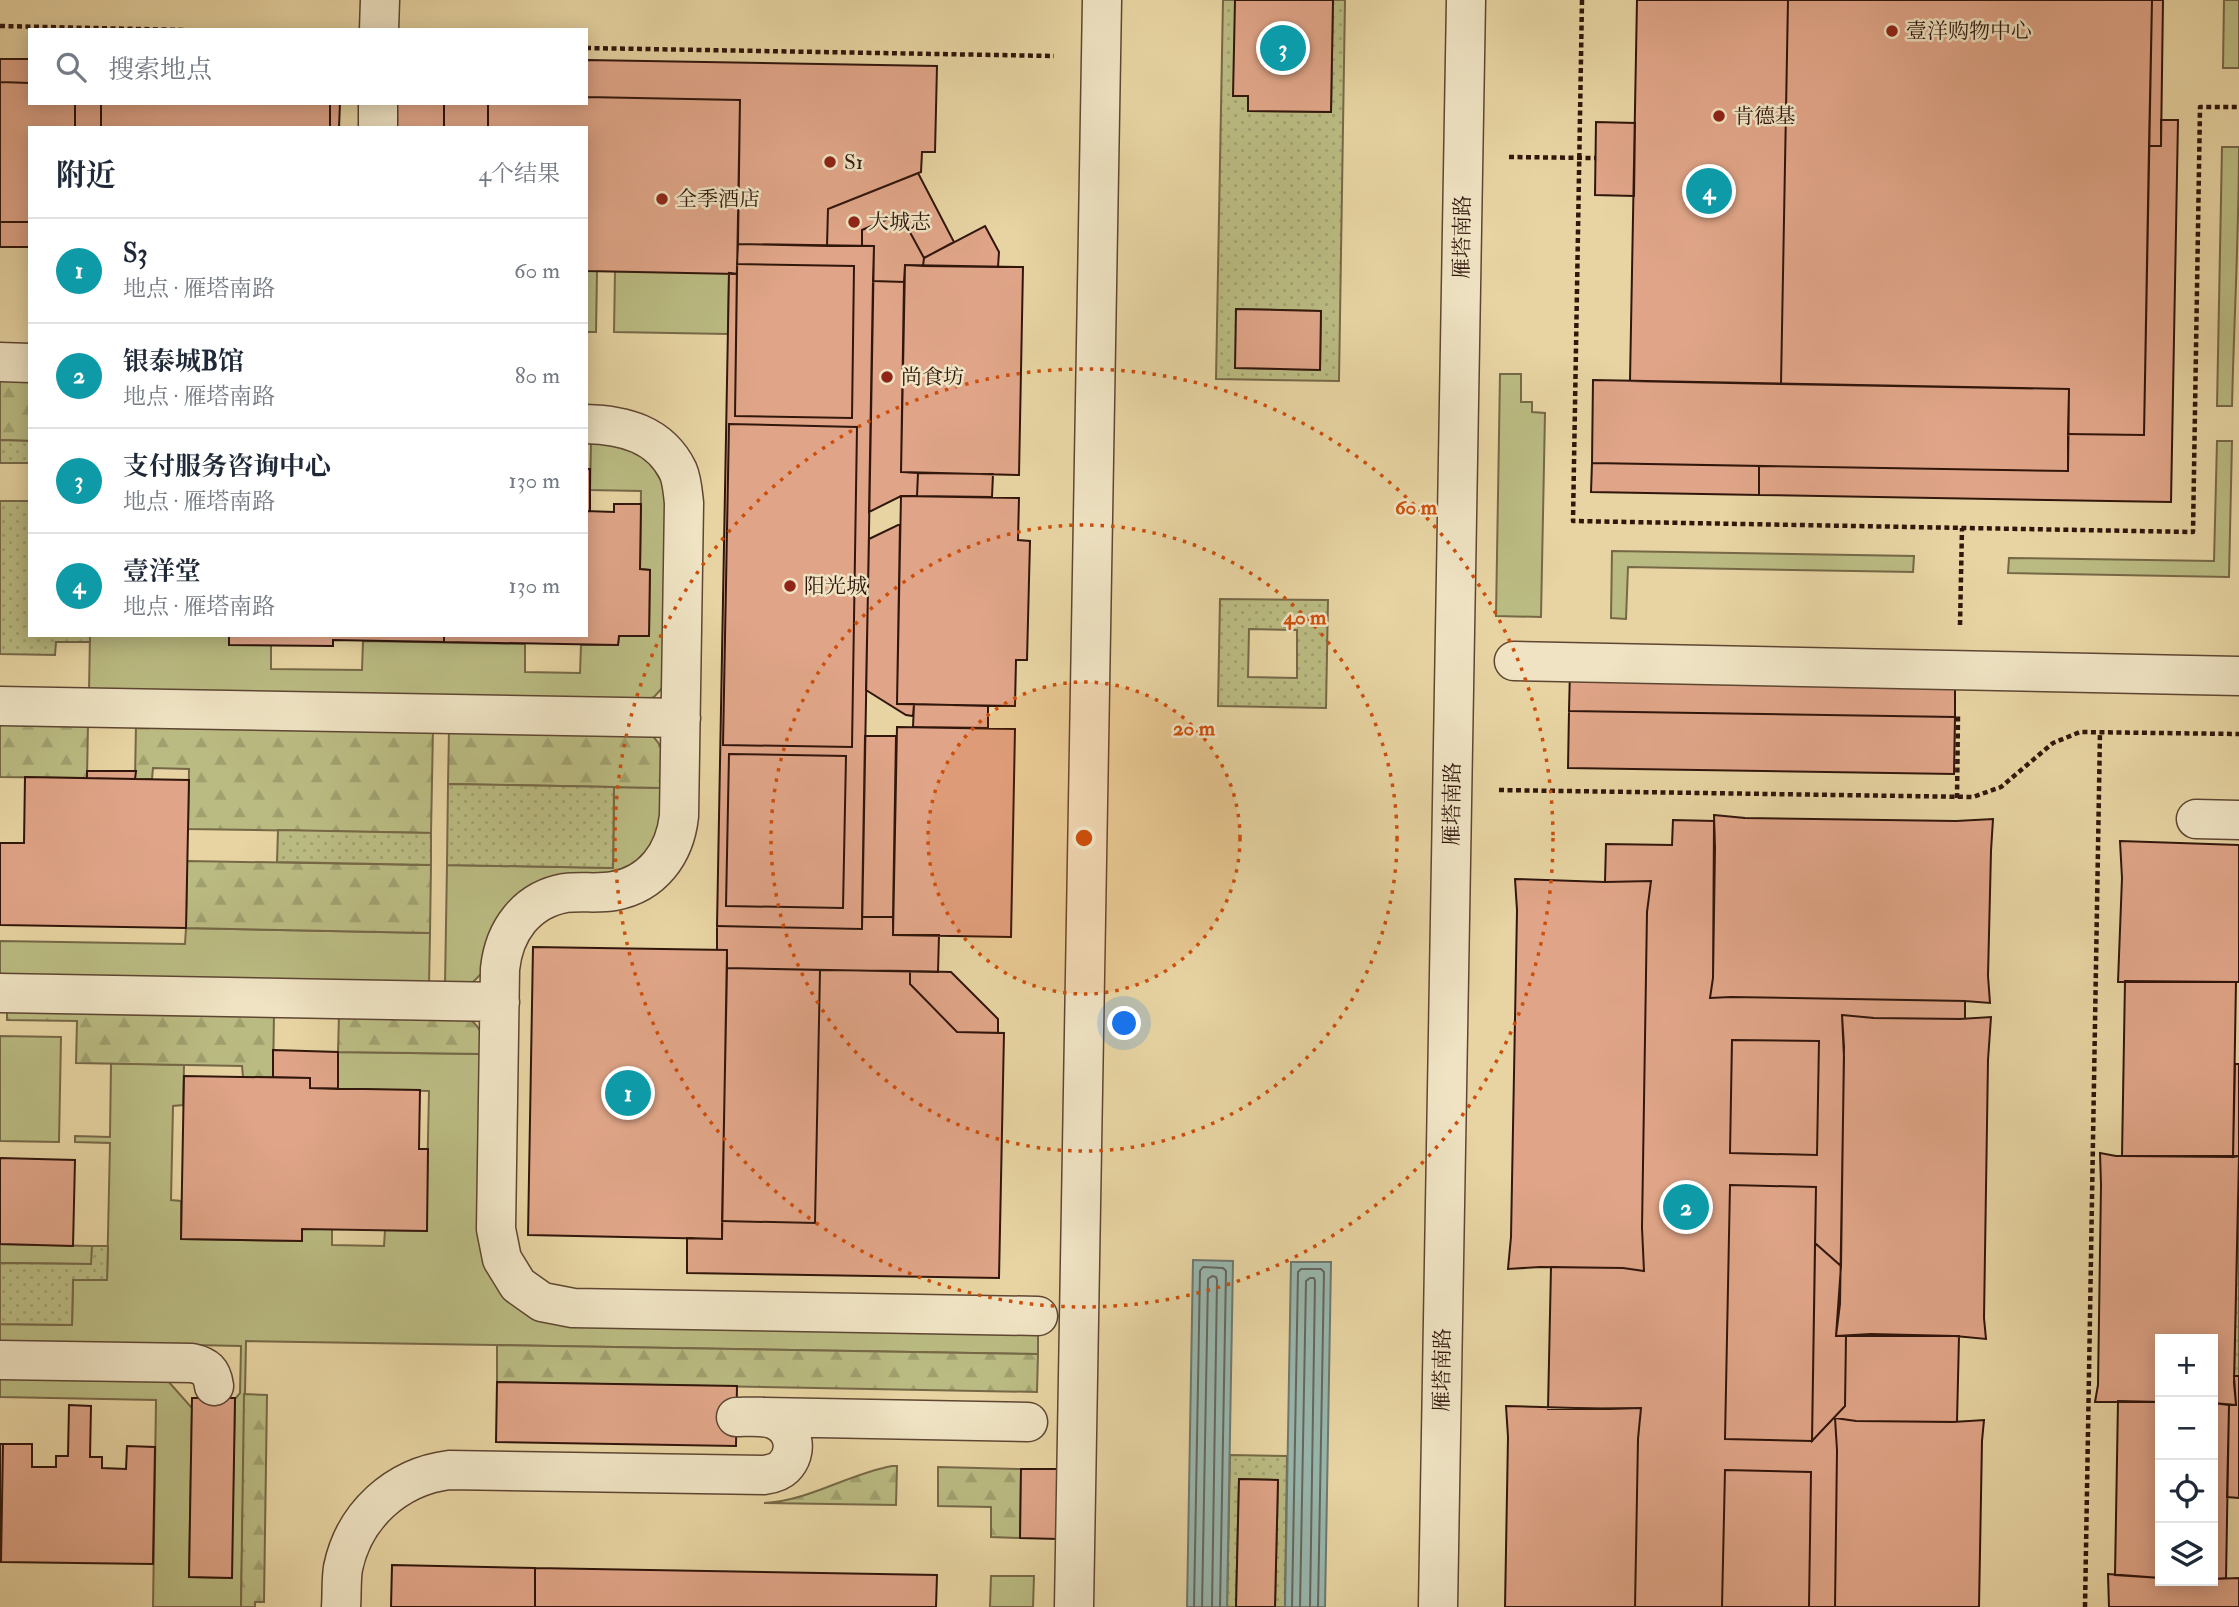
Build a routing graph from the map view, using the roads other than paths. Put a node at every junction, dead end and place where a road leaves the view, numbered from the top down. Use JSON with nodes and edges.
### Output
{"nodes":[{"id":1,"x":380,"y":0,"type":"edge"},
{"id":2,"x":1102,"y":0,"type":"edge"},
{"id":3,"x":1466,"y":0,"type":"edge"},
{"id":4,"x":379,"y":28,"type":"edge"},
{"id":5,"x":378,"y":105,"type":"edge"},
{"id":6,"x":378,"y":126,"type":"edge"},
{"id":7,"x":0,"y":362,"type":"edge"},
{"id":8,"x":28,"y":363,"type":"edge"},
{"id":9,"x":588,"y":424,"type":"edge"},
{"id":10,"x":1514,"y":661,"type":"dead end"},
{"id":11,"x":2239,"y":676,"type":"edge"},
{"id":12,"x":0,"y":706,"type":"edge"},
{"id":13,"x":681,"y":718,"type":"junction"},
{"id":14,"x":2196,"y":820,"type":"dead end"},
{"id":15,"x":2239,"y":820,"type":"edge"},
{"id":16,"x":0,"y":993,"type":"edge"},
{"id":17,"x":500,"y":1002,"type":"junction"},
{"id":18,"x":1038,"y":1316,"type":"dead end"},
{"id":19,"x":0,"y":1360,"type":"edge"},
{"id":20,"x":214,"y":1386,"type":"dead end"},
{"id":21,"x":1028,"y":1422,"type":"dead end"},
{"id":22,"x":341,"y":1607,"type":"edge"},
{"id":23,"x":1074,"y":1607,"type":"edge"},
{"id":24,"x":1438,"y":1607,"type":"edge"}],
"edges":[{"from":1,"to":4,"type":"street"},
{"from":2,"to":23,"type":"street"},
{"from":3,"to":24,"type":"street","name":"雁塔南路"},
{"from":5,"to":6,"type":"street"},
{"from":7,"to":8,"type":"street"},
{"from":9,"to":13,"type":"street"},
{"from":10,"to":11,"type":"street"},
{"from":12,"to":13,"type":"street"},
{"from":13,"to":17,"type":"street"},
{"from":14,"to":15,"type":"street"},
{"from":16,"to":17,"type":"street"},
{"from":17,"to":18,"type":"street"},
{"from":19,"to":20,"type":"street"},
{"from":21,"to":22,"type":"street"}]}
